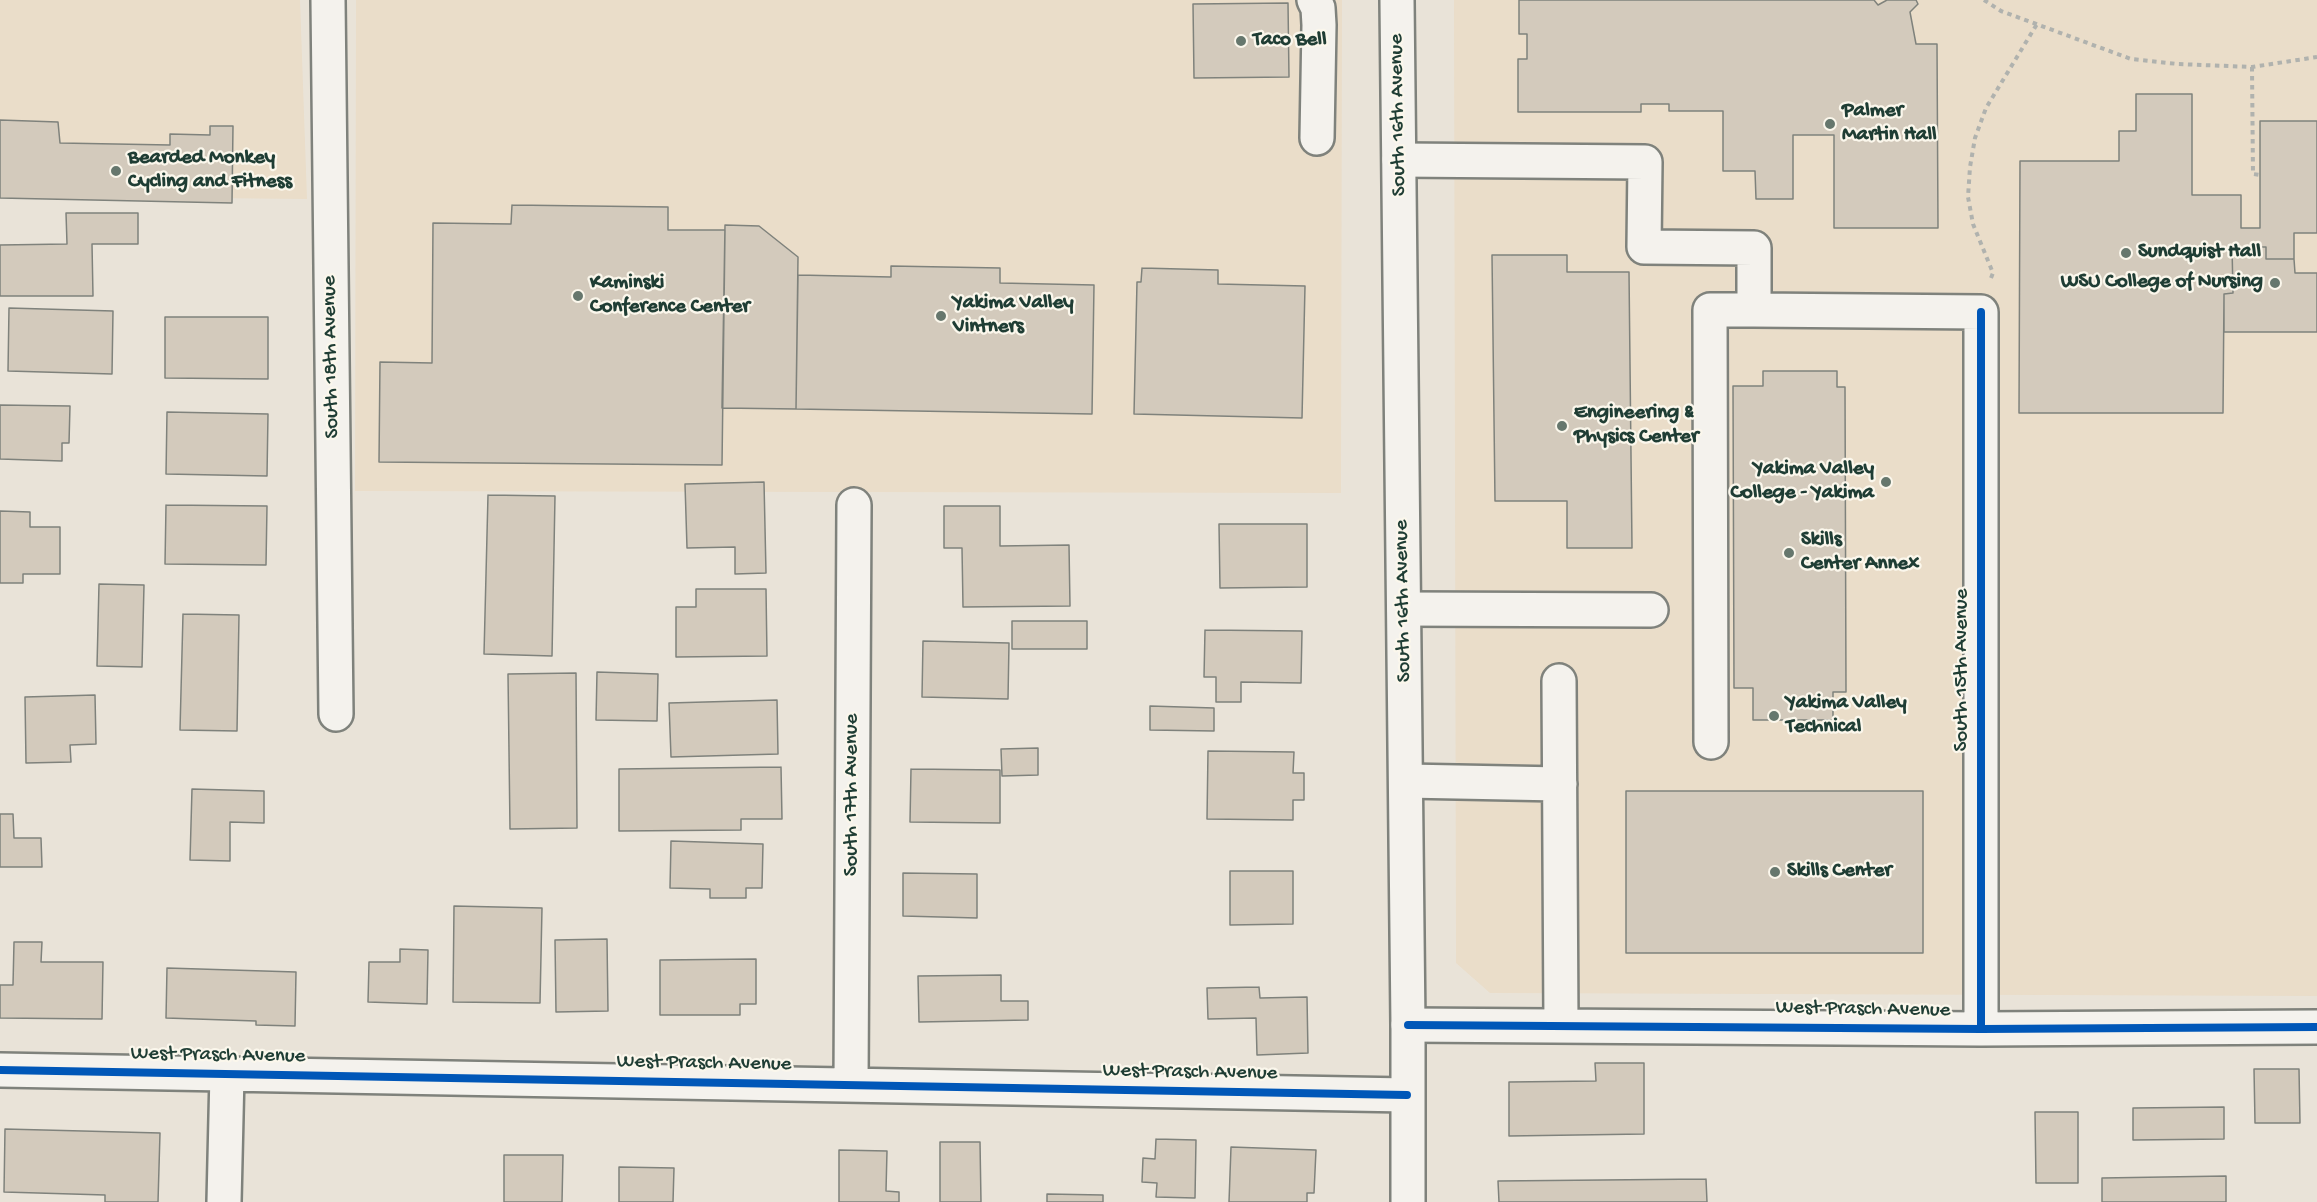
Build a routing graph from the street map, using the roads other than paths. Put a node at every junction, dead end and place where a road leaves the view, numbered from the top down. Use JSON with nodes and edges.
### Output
{"nodes":[{"id":1,"x":328,"y":0,"type":"edge"},
{"id":2,"x":1314,"y":0,"type":"edge"},
{"id":3,"x":1397,"y":0,"type":"edge"},
{"id":4,"x":1317,"y":138,"type":"dead end"},
{"id":5,"x":1399,"y":160,"type":"junction"},
{"id":6,"x":1754,"y":310,"type":"junction"},
{"id":7,"x":854,"y":505,"type":"dead end"},
{"id":8,"x":1404,"y":609,"type":"junction"},
{"id":9,"x":1651,"y":610,"type":"dead end"},
{"id":10,"x":1559,"y":681,"type":"dead end"},
{"id":11,"x":336,"y":714,"type":"dead end"},
{"id":12,"x":1711,"y":742,"type":"dead end"},
{"id":13,"x":1406,"y":781,"type":"junction"},
{"id":14,"x":1560,"y":784,"type":"junction"},
{"id":15,"x":1408,"y":1025,"type":"junction"},
{"id":16,"x":1561,"y":1025,"type":"junction"},
{"id":17,"x":2317,"y":1028,"type":"edge"},
{"id":18,"x":1981,"y":1029,"type":"junction"},
{"id":19,"x":0,"y":1070,"type":"edge"},
{"id":20,"x":227,"y":1074,"type":"junction"},
{"id":21,"x":851,"y":1084,"type":"junction"},
{"id":22,"x":1407,"y":1095,"type":"junction"},
{"id":23,"x":224,"y":1202,"type":"edge"},
{"id":24,"x":1408,"y":1202,"type":"edge"}],
"edges":[{"from":1,"to":11,"type":"street","name":"South 18th Avenue"},
{"from":2,"to":4,"type":"street"},
{"from":3,"to":5,"type":"street","name":"South 16th Avenue"},
{"from":5,"to":6,"type":"street"},
{"from":5,"to":8,"type":"street","name":"South 16th Avenue"},
{"from":6,"to":12,"type":"street"},
{"from":6,"to":18,"type":"street","name":"South 15th Avenue"},
{"from":7,"to":21,"type":"street","name":"South 17th Avenue"},
{"from":8,"to":9,"type":"street"},
{"from":8,"to":13,"type":"street","name":"South 16th Avenue"},
{"from":10,"to":14,"type":"street"},
{"from":13,"to":14,"type":"street"},
{"from":13,"to":15,"type":"street","name":"South 16th Avenue"},
{"from":14,"to":16,"type":"street"},
{"from":15,"to":16,"type":"street","name":"West Prasch Avenue"},
{"from":15,"to":22,"type":"street","name":"South 16th Avenue"},
{"from":16,"to":18,"type":"street","name":"West Prasch Avenue"},
{"from":17,"to":18,"type":"street","name":"West Prasch Avenue"},
{"from":19,"to":20,"type":"street","name":"West Prasch Avenue"},
{"from":20,"to":21,"type":"street","name":"West Prasch Avenue"},
{"from":20,"to":23,"type":"street"},
{"from":21,"to":22,"type":"street","name":"West Prasch Avenue"},
{"from":22,"to":24,"type":"street","name":"South 16th Avenue"}]}
